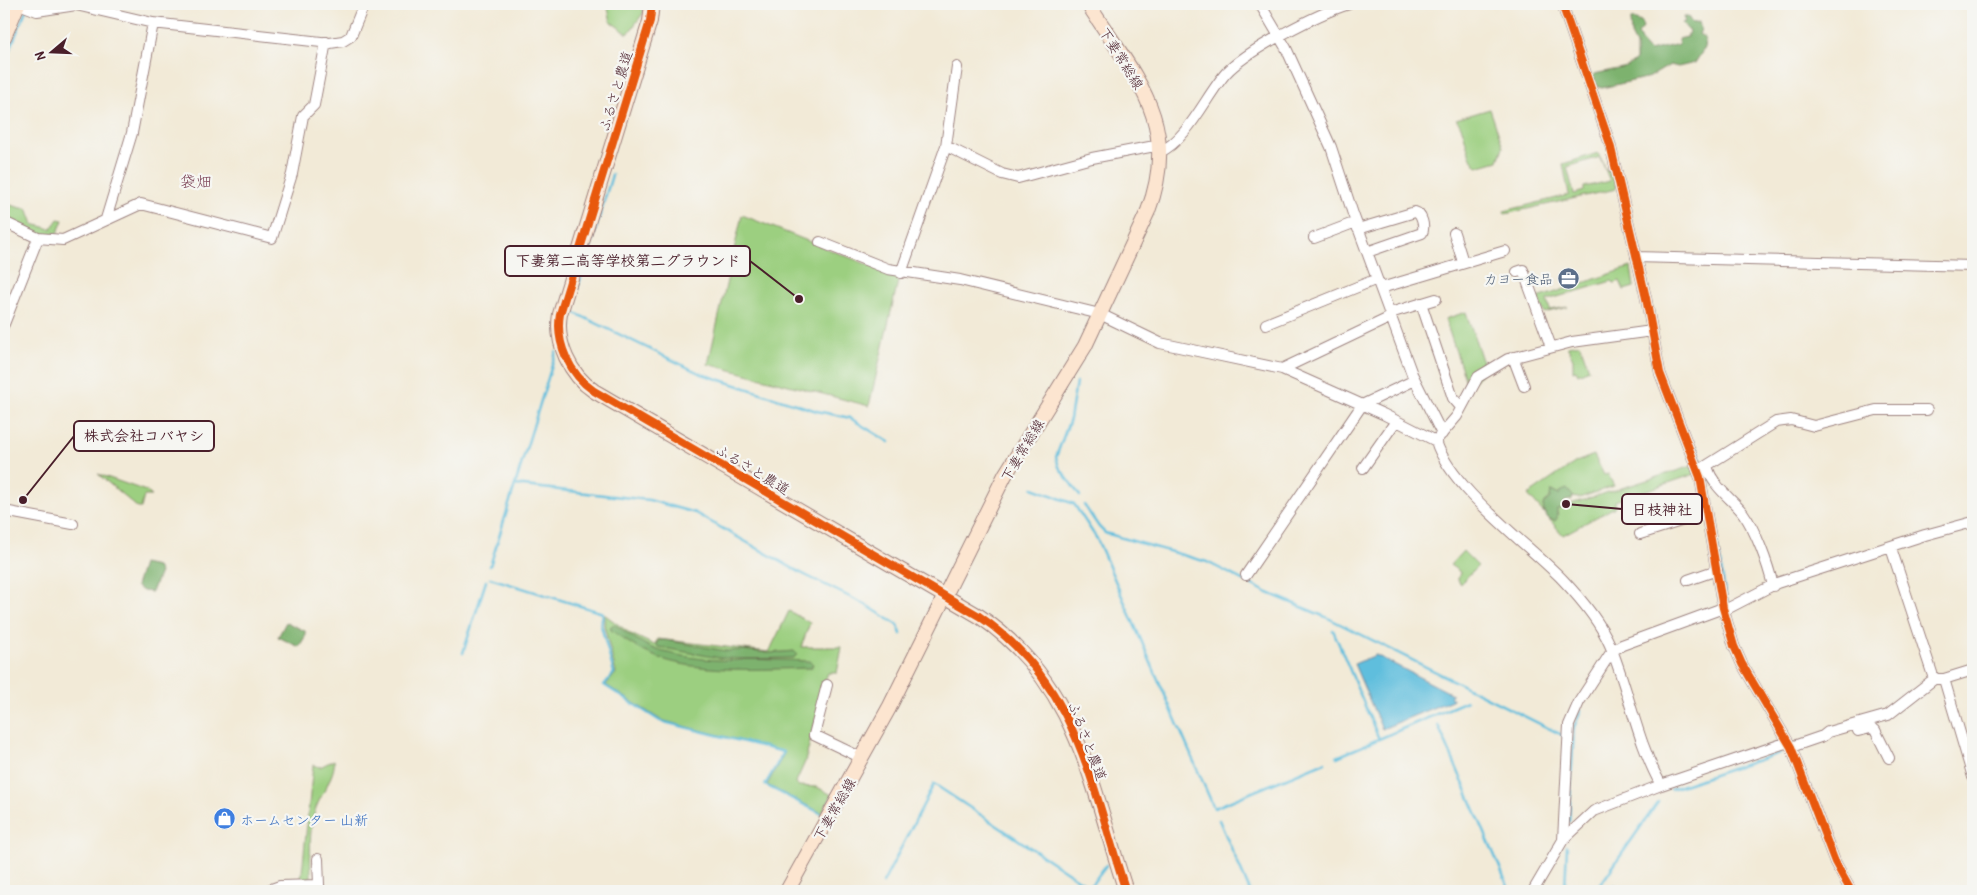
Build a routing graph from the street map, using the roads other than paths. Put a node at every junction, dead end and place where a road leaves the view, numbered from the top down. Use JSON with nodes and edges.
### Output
{"nodes":[{"id":1,"x":364,"y":4,"type":"edge"},
{"id":2,"x":652,"y":4,"type":"edge"},
{"id":3,"x":1088,"y":4,"type":"edge"},
{"id":4,"x":1260,"y":4,"type":"edge"},
{"id":5,"x":1349,"y":4,"type":"edge"},
{"id":6,"x":1562,"y":4,"type":"edge"},
{"id":7,"x":22,"y":5,"type":"edge"},
{"id":8,"x":153,"y":23,"type":"junction"},
{"id":9,"x":4,"y":37,"type":"edge"},
{"id":10,"x":1279,"y":37,"type":"junction"},
{"id":11,"x":326,"y":42,"type":"junction"},
{"id":12,"x":957,"y":67,"type":"dead end"},
{"id":13,"x":946,"y":146,"type":"junction"},
{"id":14,"x":1160,"y":148,"type":"junction"},
{"id":15,"x":106,"y":219,"type":"junction"},
{"id":16,"x":4,"y":222,"type":"edge"},
{"id":17,"x":1357,"y":226,"type":"junction"},
{"id":18,"x":1454,"y":233,"type":"dead end"},
{"id":19,"x":38,"y":238,"type":"junction"},
{"id":20,"x":1314,"y":238,"type":"dead end"},
{"id":21,"x":820,"y":242,"type":"dead end"},
{"id":22,"x":1505,"y":251,"type":"dead end"},
{"id":23,"x":1367,"y":252,"type":"junction"},
{"id":24,"x":1636,"y":257,"type":"junction"},
{"id":25,"x":1463,"y":262,"type":"junction"},
{"id":26,"x":1973,"y":266,"type":"edge"},
{"id":27,"x":1517,"y":272,"type":"dead end"},
{"id":28,"x":901,"y":273,"type":"junction"},
{"id":29,"x":1379,"y":283,"type":"junction"},
{"id":30,"x":1436,"y":299,"type":"dead end"},
{"id":31,"x":1421,"y":303,"type":"junction"},
{"id":32,"x":1100,"y":314,"type":"junction"},
{"id":33,"x":1391,"y":315,"type":"junction"},
{"id":34,"x":4,"y":324,"type":"edge"},
{"id":35,"x":1266,"y":324,"type":"dead end"},
{"id":36,"x":1652,"y":331,"type":"junction"},
{"id":37,"x":1551,"y":347,"type":"junction"},
{"id":38,"x":1514,"y":357,"type":"junction"},
{"id":39,"x":1282,"y":368,"type":"junction"},
{"id":40,"x":1415,"y":380,"type":"junction"},
{"id":41,"x":1524,"y":386,"type":"dead end"},
{"id":42,"x":1362,"y":405,"type":"junction"},
{"id":43,"x":1460,"y":406,"type":"junction"},
{"id":44,"x":1926,"y":410,"type":"dead end"},
{"id":45,"x":1396,"y":421,"type":"junction"},
{"id":46,"x":1439,"y":438,"type":"junction"},
{"id":47,"x":1363,"y":468,"type":"dead end"},
{"id":48,"x":1703,"y":469,"type":"junction"},
{"id":49,"x":4,"y":511,"type":"edge"},
{"id":50,"x":1706,"y":513,"type":"junction"},
{"id":51,"x":1973,"y":522,"type":"edge"},
{"id":52,"x":73,"y":524,"type":"dead end"},
{"id":53,"x":1641,"y":534,"type":"dead end"},
{"id":54,"x":1891,"y":548,"type":"junction"},
{"id":55,"x":1717,"y":570,"type":"junction"},
{"id":56,"x":1246,"y":575,"type":"dead end"},
{"id":57,"x":1688,"y":580,"type":"dead end"},
{"id":58,"x":1773,"y":586,"type":"junction"},
{"id":59,"x":945,"y":596,"type":"junction"},
{"id":60,"x":1723,"y":610,"type":"junction"},
{"id":61,"x":1612,"y":651,"type":"junction"},
{"id":62,"x":1973,"y":670,"type":"edge"},
{"id":63,"x":1939,"y":679,"type":"junction"},
{"id":64,"x":827,"y":685,"type":"dead end"},
{"id":65,"x":1823,"y":736,"type":"junction"},
{"id":66,"x":1790,"y":744,"type":"junction"},
{"id":67,"x":862,"y":758,"type":"junction"},
{"id":68,"x":1889,"y":758,"type":"dead end"},
{"id":69,"x":1973,"y":777,"type":"edge"},
{"id":70,"x":1661,"y":785,"type":"junction"},
{"id":71,"x":1563,"y":840,"type":"junction"},
{"id":72,"x":318,"y":859,"type":"dead end"},
{"id":73,"x":319,"y":888,"type":"edge"},
{"id":74,"x":9,"y":891,"type":"edge"},
{"id":75,"x":29,"y":891,"type":"edge"},
{"id":76,"x":266,"y":891,"type":"edge"},
{"id":77,"x":787,"y":891,"type":"edge"},
{"id":78,"x":1126,"y":891,"type":"edge"},
{"id":79,"x":1533,"y":891,"type":"edge"},
{"id":80,"x":1851,"y":891,"type":"edge"}],
"edges":[{"from":1,"to":11,"type":"street"},
{"from":2,"to":59,"type":"street","name":"ふるさと農道"},
{"from":3,"to":14,"type":"street","name":"下妻常総線"},
{"from":4,"to":10,"type":"street"},
{"from":5,"to":10,"type":"street"},
{"from":6,"to":24,"type":"street"},
{"from":7,"to":8,"type":"street"},
{"from":7,"to":9,"type":"street"},
{"from":8,"to":11,"type":"street"},
{"from":8,"to":15,"type":"street"},
{"from":10,"to":14,"type":"street"},
{"from":10,"to":17,"type":"street"},
{"from":11,"to":15,"type":"street"},
{"from":12,"to":13,"type":"street"},
{"from":13,"to":14,"type":"street"},
{"from":13,"to":28,"type":"street"},
{"from":14,"to":32,"type":"street","name":"下妻常総線"},
{"from":15,"to":19,"type":"street"},
{"from":16,"to":19,"type":"street"},
{"from":17,"to":20,"type":"street"},
{"from":17,"to":23,"type":"street"},
{"from":17,"to":23,"type":"street"},
{"from":18,"to":25,"type":"street"},
{"from":19,"to":34,"type":"street"},
{"from":21,"to":28,"type":"street"},
{"from":22,"to":25,"type":"street"},
{"from":23,"to":29,"type":"street"},
{"from":24,"to":26,"type":"street"},
{"from":24,"to":36,"type":"street"},
{"from":25,"to":29,"type":"street"},
{"from":27,"to":37,"type":"street"},
{"from":28,"to":32,"type":"street"},
{"from":29,"to":33,"type":"street"},
{"from":29,"to":35,"type":"street"},
{"from":30,"to":31,"type":"street"},
{"from":31,"to":33,"type":"street"},
{"from":31,"to":43,"type":"street"},
{"from":32,"to":39,"type":"street"},
{"from":32,"to":59,"type":"street","name":"下妻常総線"},
{"from":33,"to":39,"type":"street"},
{"from":33,"to":40,"type":"street"},
{"from":36,"to":37,"type":"street"},
{"from":36,"to":48,"type":"street"},
{"from":37,"to":38,"type":"street"},
{"from":38,"to":41,"type":"street"},
{"from":38,"to":43,"type":"street"},
{"from":39,"to":42,"type":"street"},
{"from":40,"to":42,"type":"street"},
{"from":40,"to":46,"type":"street"},
{"from":42,"to":45,"type":"street"},
{"from":42,"to":56,"type":"street"},
{"from":43,"to":46,"type":"street"},
{"from":44,"to":48,"type":"street"},
{"from":45,"to":46,"type":"street"},
{"from":45,"to":47,"type":"street"},
{"from":46,"to":61,"type":"street"},
{"from":48,"to":50,"type":"street"},
{"from":48,"to":58,"type":"street"},
{"from":49,"to":52,"type":"street"},
{"from":50,"to":53,"type":"street"},
{"from":50,"to":55,"type":"street"},
{"from":51,"to":54,"type":"street"},
{"from":54,"to":58,"type":"street"},
{"from":54,"to":63,"type":"street"},
{"from":55,"to":57,"type":"street"},
{"from":55,"to":60,"type":"street"},
{"from":58,"to":60,"type":"street"},
{"from":59,"to":67,"type":"street","name":"下妻常総線"},
{"from":59,"to":78,"type":"street","name":"ふるさと農道"},
{"from":60,"to":61,"type":"street"},
{"from":60,"to":66,"type":"street"},
{"from":61,"to":70,"type":"street"},
{"from":61,"to":71,"type":"street"},
{"from":62,"to":63,"type":"street"},
{"from":63,"to":65,"type":"street"},
{"from":63,"to":69,"type":"street"},
{"from":64,"to":67,"type":"street"},
{"from":65,"to":66,"type":"street"},
{"from":65,"to":68,"type":"street"},
{"from":66,"to":70,"type":"street"},
{"from":66,"to":80,"type":"street"},
{"from":67,"to":77,"type":"street","name":"下妻常総線"},
{"from":70,"to":71,"type":"street"},
{"from":71,"to":79,"type":"street"},
{"from":72,"to":73,"type":"street"},
{"from":73,"to":76,"type":"street"},
{"from":74,"to":75,"type":"street"}]}
